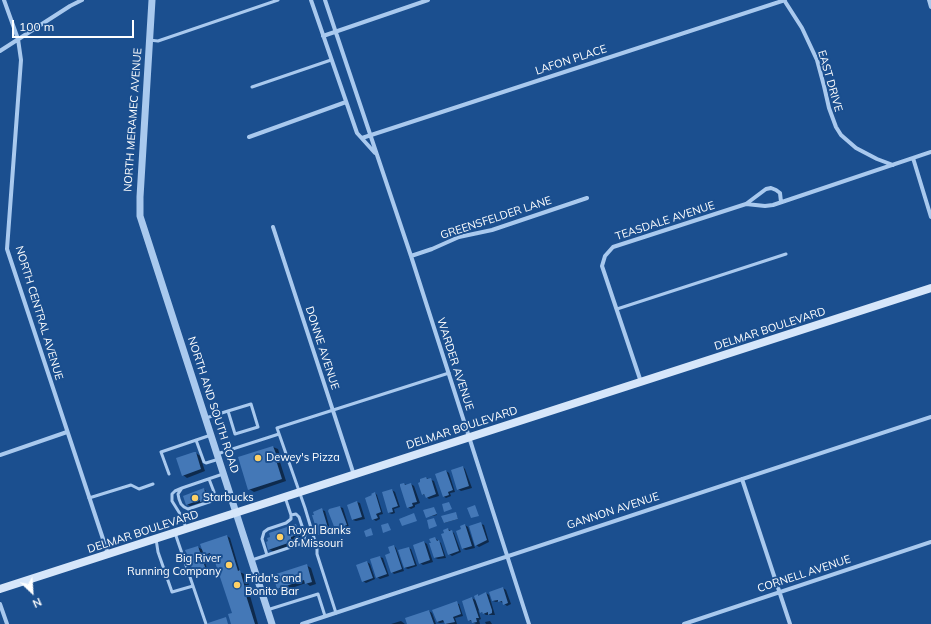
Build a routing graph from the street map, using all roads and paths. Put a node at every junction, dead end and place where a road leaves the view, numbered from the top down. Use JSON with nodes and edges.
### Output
{"nodes":[{"id":1,"x":4,"y":0,"type":"edge"},
{"id":2,"x":82,"y":0,"type":"edge"},
{"id":3,"x":152,"y":0,"type":"edge"},
{"id":4,"x":278,"y":0,"type":"edge"},
{"id":5,"x":311,"y":0,"type":"edge"},
{"id":6,"x":325,"y":0,"type":"edge"},
{"id":7,"x":428,"y":0,"type":"edge"},
{"id":8,"x":785,"y":0,"type":"edge"},
{"id":9,"x":929,"y":0,"type":"edge"},
{"id":10,"x":931,"y":8,"type":"edge"},
{"id":11,"x":336,"y":31,"type":"junction"},
{"id":12,"x":323,"y":36,"type":"junction"},
{"id":13,"x":18,"y":39,"type":"junction"},
{"id":14,"x":149,"y":40,"type":"junction"},
{"id":15,"x":0,"y":51,"type":"edge"},
{"id":16,"x":331,"y":60,"type":"junction"},
{"id":17,"x":252,"y":87,"type":"dead end"},
{"id":18,"x":346,"y":102,"type":"junction"},
{"id":19,"x":370,"y":135,"type":"junction"},
{"id":20,"x":249,"y":137,"type":"dead end"},
{"id":21,"x":362,"y":138,"type":"junction"},
{"id":22,"x":931,"y":152,"type":"edge"},
{"id":23,"x":377,"y":155,"type":"junction"},
{"id":24,"x":912,"y":158,"type":"junction"},
{"id":25,"x":893,"y":165,"type":"junction"},
{"id":26,"x":587,"y":198,"type":"dead end"},
{"id":27,"x":781,"y":202,"type":"junction"},
{"id":28,"x":746,"y":204,"type":"junction"},
{"id":29,"x":140,"y":216,"type":"joint"},
{"id":30,"x":931,"y":217,"type":"edge"},
{"id":31,"x":272,"y":227,"type":"dead end"},
{"id":32,"x":786,"y":254,"type":"dead end"},
{"id":33,"x":411,"y":256,"type":"junction"},
{"id":34,"x":931,"y":288,"type":"edge"},
{"id":35,"x":617,"y":309,"type":"junction"},
{"id":36,"x":449,"y":373,"type":"junction"},
{"id":37,"x":641,"y":382,"type":"junction"},
{"id":38,"x":333,"y":410,"type":"junction"},
{"id":39,"x":228,"y":411,"type":"junction"},
{"id":40,"x":931,"y":417,"type":"edge"},
{"id":41,"x":206,"y":418,"type":"junction"},
{"id":42,"x":68,"y":432,"type":"junction"},
{"id":43,"x":279,"y":434,"type":"junction"},
{"id":44,"x":211,"y":435,"type":"junction"},
{"id":45,"x":470,"y":437,"type":"junction"},
{"id":46,"x":196,"y":440,"type":"junction"},
{"id":47,"x":0,"y":455,"type":"edge"},
{"id":48,"x":218,"y":457,"type":"junction"},
{"id":49,"x":168,"y":474,"type":"dead end"},
{"id":50,"x":224,"y":474,"type":"junction"},
{"id":51,"x":354,"y":475,"type":"junction"},
{"id":52,"x":209,"y":478,"type":"junction"},
{"id":53,"x":742,"y":479,"type":"junction"},
{"id":54,"x":153,"y":484,"type":"dead end"},
{"id":55,"x":182,"y":488,"type":"junction"},
{"id":56,"x":298,"y":493,"type":"junction"},
{"id":57,"x":285,"y":497,"type":"junction"},
{"id":58,"x":89,"y":498,"type":"junction"},
{"id":59,"x":236,"y":513,"type":"junction"},
{"id":60,"x":291,"y":515,"type":"junction"},
{"id":61,"x":186,"y":529,"type":"junction"},
{"id":62,"x":175,"y":533,"type":"junction"},
{"id":63,"x":156,"y":539,"type":"junction"},
{"id":64,"x":931,"y":542,"type":"edge"},
{"id":65,"x":108,"y":554,"type":"junction"},
{"id":66,"x":267,"y":555,"type":"junction"},
{"id":67,"x":508,"y":556,"type":"junction"},
{"id":68,"x":251,"y":560,"type":"junction"},
{"id":69,"x":193,"y":586,"type":"junction"},
{"id":70,"x":0,"y":589,"type":"edge"},
{"id":71,"x":780,"y":592,"type":"junction"},
{"id":72,"x":0,"y":604,"type":"edge"},
{"id":73,"x":267,"y":610,"type":"junction"},
{"id":74,"x":336,"y":613,"type":"junction"},
{"id":75,"x":325,"y":616,"type":"junction"},
{"id":76,"x":7,"y":624,"type":"edge"},
{"id":77,"x":206,"y":624,"type":"edge"},
{"id":78,"x":272,"y":624,"type":"edge"},
{"id":79,"x":302,"y":624,"type":"edge"},
{"id":80,"x":529,"y":624,"type":"edge"},
{"id":81,"x":684,"y":624,"type":"edge"},
{"id":82,"x":790,"y":624,"type":"edge"}],
"edges":[{"from":1,"to":13,"type":"street","name":"NORTH CENTRAL AVENUE"},
{"from":2,"to":13,"type":"street"},
{"from":3,"to":14,"type":"street","name":"NORTH MERAMEC AVENUE"},
{"from":4,"to":14,"type":"lane"},
{"from":5,"to":12,"type":"street","name":"WARDER AVENUE"},
{"from":6,"to":11,"type":"street","name":"WARDER AVENUE"},
{"from":7,"to":11,"type":"street"},
{"from":8,"to":19,"type":"street","name":"LAFON PLACE"},
{"from":8,"to":25,"type":"street","name":"EAST DRIVE"},
{"from":9,"to":10,"type":"street"},
{"from":11,"to":12,"type":"street"},
{"from":11,"to":19,"type":"street","name":"WARDER AVENUE"},
{"from":12,"to":16,"type":"street","name":"WARDER AVENUE"},
{"from":13,"to":15,"type":"street"},
{"from":13,"to":42,"type":"street","name":"NORTH CENTRAL AVENUE"},
{"from":14,"to":29,"type":"street","name":"NORTH MERAMEC AVENUE"},
{"from":16,"to":17,"type":"lane"},
{"from":16,"to":18,"type":"street","name":"WARDER AVENUE"},
{"from":18,"to":20,"type":"street"},
{"from":18,"to":21,"type":"street","name":"WARDER AVENUE"},
{"from":19,"to":21,"type":"street","name":"LAFON PLACE"},
{"from":19,"to":23,"type":"street","name":"WARDER AVENUE"},
{"from":21,"to":23,"type":"street","name":"WARDER AVENUE"},
{"from":22,"to":24,"type":"street","name":"TEASDALE AVENUE"},
{"from":23,"to":33,"type":"street","name":"WARDER AVENUE"},
{"from":24,"to":25,"type":"street","name":"TEASDALE AVENUE"},
{"from":24,"to":30,"type":"street"},
{"from":25,"to":27,"type":"street","name":"TEASDALE AVENUE"},
{"from":26,"to":33,"type":"street","name":"GREENSFELDER LANE"},
{"from":27,"to":28,"type":"street","name":"TEASDALE AVENUE"},
{"from":27,"to":28,"type":"street","name":"TEASDALE AVENUE"},
{"from":28,"to":35,"type":"street","name":"TEASDALE AVENUE"},
{"from":29,"to":41,"type":"street","name":"NORTH AND SOUTH ROAD"},
{"from":31,"to":38,"type":"street","name":"DONNE AVENUE"},
{"from":32,"to":35,"type":"lane"},
{"from":33,"to":36,"type":"street","name":"WARDER AVENUE"},
{"from":34,"to":37,"type":"main road","name":"DELMAR BOULEVARD"},
{"from":35,"to":37,"type":"street","name":"TEASDALE AVENUE"},
{"from":36,"to":38,"type":"lane"},
{"from":36,"to":45,"type":"street","name":"WARDER AVENUE"},
{"from":37,"to":45,"type":"main road","name":"DELMAR BOULEVARD"},
{"from":38,"to":43,"type":"lane"},
{"from":38,"to":51,"type":"street","name":"DONNE AVENUE"},
{"from":39,"to":39,"type":"lane"},
{"from":39,"to":41,"type":"lane"},
{"from":40,"to":53,"type":"street","name":"GANNON AVENUE"},
{"from":41,"to":44,"type":"street","name":"NORTH AND SOUTH ROAD"},
{"from":42,"to":47,"type":"street"},
{"from":42,"to":58,"type":"street","name":"NORTH CENTRAL AVENUE"},
{"from":43,"to":48,"type":"lane"},
{"from":43,"to":56,"type":"lane"},
{"from":44,"to":46,"type":"lane"},
{"from":44,"to":48,"type":"street","name":"NORTH AND SOUTH ROAD"},
{"from":45,"to":51,"type":"main road","name":"DELMAR BOULEVARD"},
{"from":45,"to":67,"type":"street","name":"WARDER AVENUE"},
{"from":46,"to":48,"type":"lane"},
{"from":46,"to":49,"type":"lane"},
{"from":48,"to":50,"type":"street","name":"NORTH AND SOUTH ROAD"},
{"from":50,"to":52,"type":"lane"},
{"from":50,"to":59,"type":"street","name":"NORTH AND SOUTH ROAD"},
{"from":51,"to":56,"type":"main road","name":"DELMAR BOULEVARD"},
{"from":52,"to":55,"type":"lane"},
{"from":52,"to":55,"type":"lane"},
{"from":53,"to":67,"type":"street","name":"GANNON AVENUE"},
{"from":53,"to":71,"type":"street"},
{"from":54,"to":58,"type":"lane"},
{"from":55,"to":61,"type":"lane"},
{"from":56,"to":57,"type":"main road","name":"DELMAR BOULEVARD"},
{"from":56,"to":74,"type":"lane"},
{"from":57,"to":59,"type":"main road","name":"DELMAR BOULEVARD"},
{"from":57,"to":60,"type":"lane"},
{"from":58,"to":65,"type":"street","name":"NORTH CENTRAL AVENUE"},
{"from":59,"to":61,"type":"main road","name":"DELMAR BOULEVARD"},
{"from":59,"to":68,"type":"street","name":"NORTH AND SOUTH ROAD"},
{"from":60,"to":66,"type":"lane"},
{"from":60,"to":66,"type":"lane"},
{"from":61,"to":62,"type":"main road","name":"DELMAR BOULEVARD"},
{"from":62,"to":63,"type":"main road","name":"DELMAR BOULEVARD"},
{"from":62,"to":69,"type":"lane"},
{"from":63,"to":65,"type":"main road","name":"DELMAR BOULEVARD"},
{"from":63,"to":69,"type":"lane"},
{"from":64,"to":71,"type":"street","name":"CORNELL AVENUE"},
{"from":65,"to":70,"type":"main road","name":"DELMAR BOULEVARD"},
{"from":66,"to":68,"type":"lane"},
{"from":67,"to":74,"type":"street","name":"GANNON AVENUE"},
{"from":67,"to":80,"type":"street","name":"WARDER AVENUE"},
{"from":68,"to":73,"type":"street","name":"NORTH AND SOUTH ROAD"},
{"from":69,"to":77,"type":"lane"},
{"from":71,"to":81,"type":"street","name":"CORNELL AVENUE"},
{"from":71,"to":82,"type":"street"},
{"from":72,"to":76,"type":"street"},
{"from":73,"to":75,"type":"lane"},
{"from":73,"to":78,"type":"street","name":"NORTH AND SOUTH ROAD"},
{"from":74,"to":75,"type":"street","name":"GANNON AVENUE"},
{"from":75,"to":79,"type":"street","name":"GANNON AVENUE"}]}
